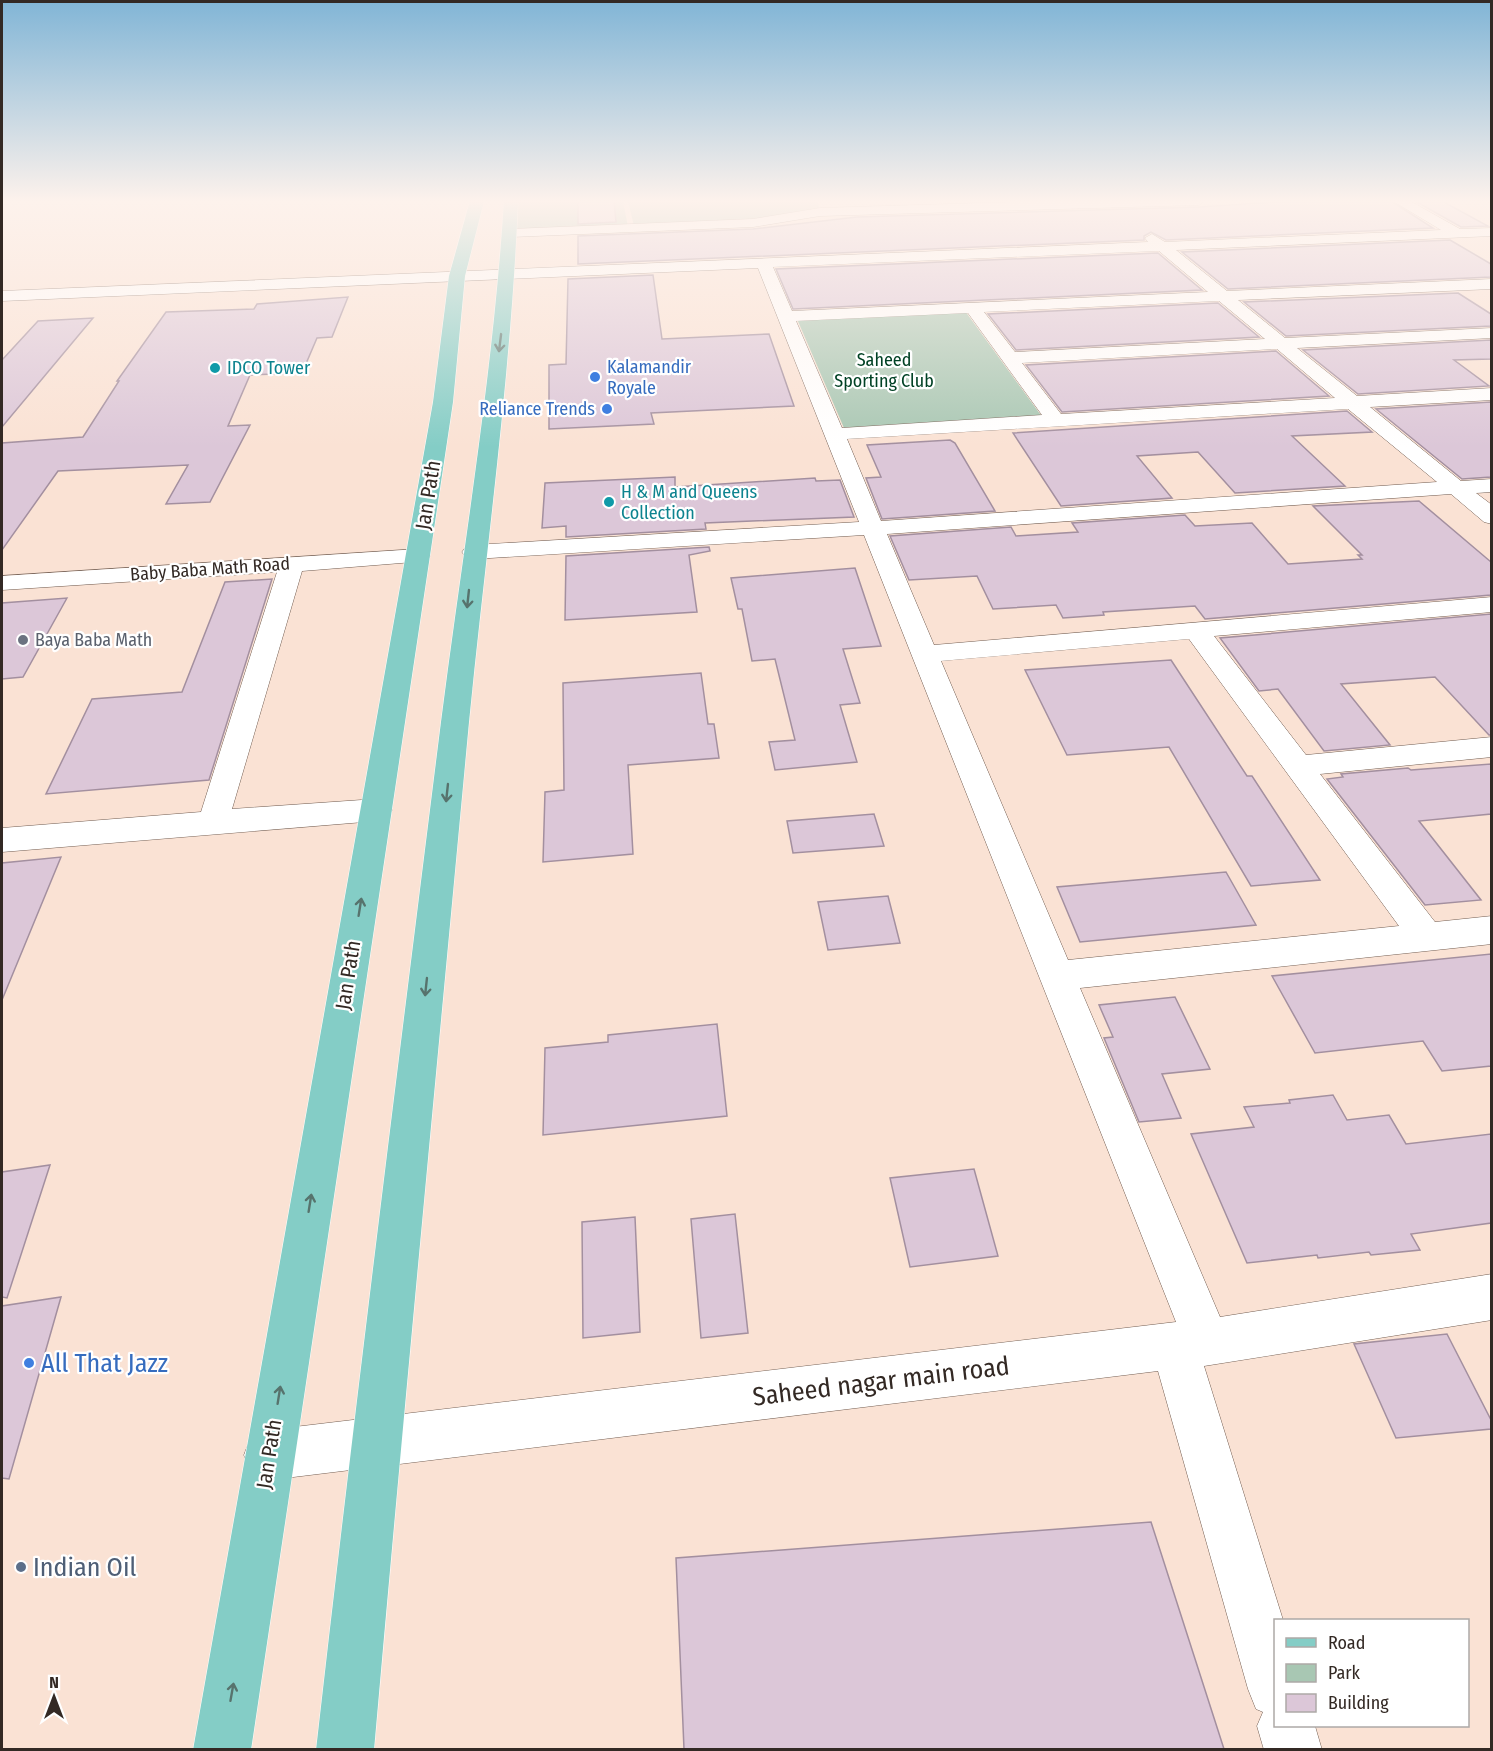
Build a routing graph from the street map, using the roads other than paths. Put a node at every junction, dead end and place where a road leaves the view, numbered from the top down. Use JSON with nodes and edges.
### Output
{"nodes":[{"id":1,"x":307,"y":283,"type":"edge"},
{"id":2,"x":456,"y":283,"type":"edge"},
{"id":3,"x":507,"y":283,"type":"edge"},
{"id":4,"x":772,"y":283,"type":"edge"},
{"id":5,"x":1207,"y":283,"type":"edge"},
{"id":6,"x":1491,"y":284,"type":"edge"},
{"id":7,"x":10,"y":296,"type":"edge"},
{"id":8,"x":1224,"y":296,"type":"junction"},
{"id":9,"x":972,"y":308,"type":"junction"},
{"id":10,"x":2,"y":312,"type":"edge"},
{"id":11,"x":786,"y":316,"type":"junction"},
{"id":12,"x":1491,"y":333,"type":"edge"},
{"id":13,"x":1282,"y":344,"type":"junction"},
{"id":14,"x":1009,"y":357,"type":"junction"},
{"id":15,"x":1491,"y":394,"type":"edge"},
{"id":16,"x":1352,"y":402,"type":"junction"},
{"id":17,"x":1056,"y":421,"type":"junction"},
{"id":18,"x":835,"y":434,"type":"junction"},
{"id":19,"x":1491,"y":485,"type":"edge"},
{"id":20,"x":1456,"y":487,"type":"junction"},
{"id":21,"x":1491,"y":517,"type":"edge"},
{"id":22,"x":874,"y":528,"type":"junction"},
{"id":23,"x":474,"y":552,"type":"junction"},
{"id":24,"x":418,"y":556,"type":"junction"},
{"id":25,"x":292,"y":564,"type":"junction"},
{"id":26,"x":2,"y":583,"type":"edge"},
{"id":27,"x":1491,"y":604,"type":"edge"},
{"id":28,"x":1196,"y":630,"type":"junction"},
{"id":29,"x":925,"y":654,"type":"junction"},
{"id":30,"x":1491,"y":747,"type":"edge"},
{"id":31,"x":1298,"y":766,"type":"junction"},
{"id":32,"x":376,"y":810,"type":"junction"},
{"id":33,"x":213,"y":822,"type":"junction"},
{"id":34,"x":2,"y":840,"type":"edge"},
{"id":35,"x":1491,"y":930,"type":"edge"},
{"id":36,"x":1427,"y":938,"type":"junction"},
{"id":37,"x":1057,"y":976,"type":"junction"},
{"id":38,"x":1491,"y":1297,"type":"edge"},
{"id":39,"x":1190,"y":1344,"type":"junction"},
{"id":40,"x":376,"y":1440,"type":"junction"},
{"id":41,"x":269,"y":1455,"type":"junction"},
{"id":42,"x":1274,"y":1685,"type":"edge"},
{"id":43,"x":1287,"y":1727,"type":"edge"},
{"id":44,"x":222,"y":1749,"type":"edge"},
{"id":45,"x":345,"y":1749,"type":"edge"},
{"id":46,"x":1293,"y":1749,"type":"edge"}],
"edges":[{"from":1,"to":7,"type":"street"},
{"from":2,"to":24,"type":"main road","name":"Jan Path"},
{"from":3,"to":23,"type":"main road","one_way":true},
{"from":4,"to":11,"type":"street"},
{"from":5,"to":8,"type":"street"},
{"from":6,"to":8,"type":"street"},
{"from":7,"to":10,"type":"street"},
{"from":8,"to":9,"type":"street"},
{"from":8,"to":13,"type":"street"},
{"from":9,"to":11,"type":"street"},
{"from":9,"to":14,"type":"street"},
{"from":11,"to":18,"type":"street"},
{"from":12,"to":13,"type":"street"},
{"from":13,"to":14,"type":"street"},
{"from":13,"to":16,"type":"street"},
{"from":14,"to":17,"type":"street"},
{"from":15,"to":16,"type":"street"},
{"from":16,"to":17,"type":"street"},
{"from":16,"to":20,"type":"street"},
{"from":17,"to":18,"type":"street"},
{"from":18,"to":22,"type":"street"},
{"from":19,"to":20,"type":"street"},
{"from":20,"to":21,"type":"street"},
{"from":20,"to":22,"type":"street"},
{"from":22,"to":23,"type":"street"},
{"from":22,"to":29,"type":"street"},
{"from":23,"to":40,"type":"main road","one_way":true},
{"from":24,"to":25,"type":"street","name":"Baby Baba Math Road"},
{"from":24,"to":32,"type":"main road","name":"Jan Path"},
{"from":25,"to":26,"type":"street","name":"Baby Baba Math Road"},
{"from":25,"to":33,"type":"street"},
{"from":27,"to":28,"type":"street"},
{"from":28,"to":29,"type":"street"},
{"from":28,"to":31,"type":"street"},
{"from":29,"to":37,"type":"street"},
{"from":30,"to":31,"type":"street"},
{"from":31,"to":36,"type":"street"},
{"from":32,"to":33,"type":"street"},
{"from":41,"to":32,"type":"main road","name":"Jan Path","one_way":true},
{"from":33,"to":34,"type":"street"},
{"from":35,"to":36,"type":"street"},
{"from":36,"to":37,"type":"street"},
{"from":37,"to":39,"type":"street"},
{"from":38,"to":39,"type":"street","name":"Saheed nagar main road"},
{"from":39,"to":40,"type":"street","name":"Saheed nagar main road"},
{"from":39,"to":42,"type":"street"},
{"from":40,"to":41,"type":"street","name":"Saheed nagar main road"},
{"from":40,"to":45,"type":"main road"},
{"from":44,"to":41,"type":"main road","name":"Jan Path","one_way":true},
{"from":43,"to":46,"type":"street"}]}
